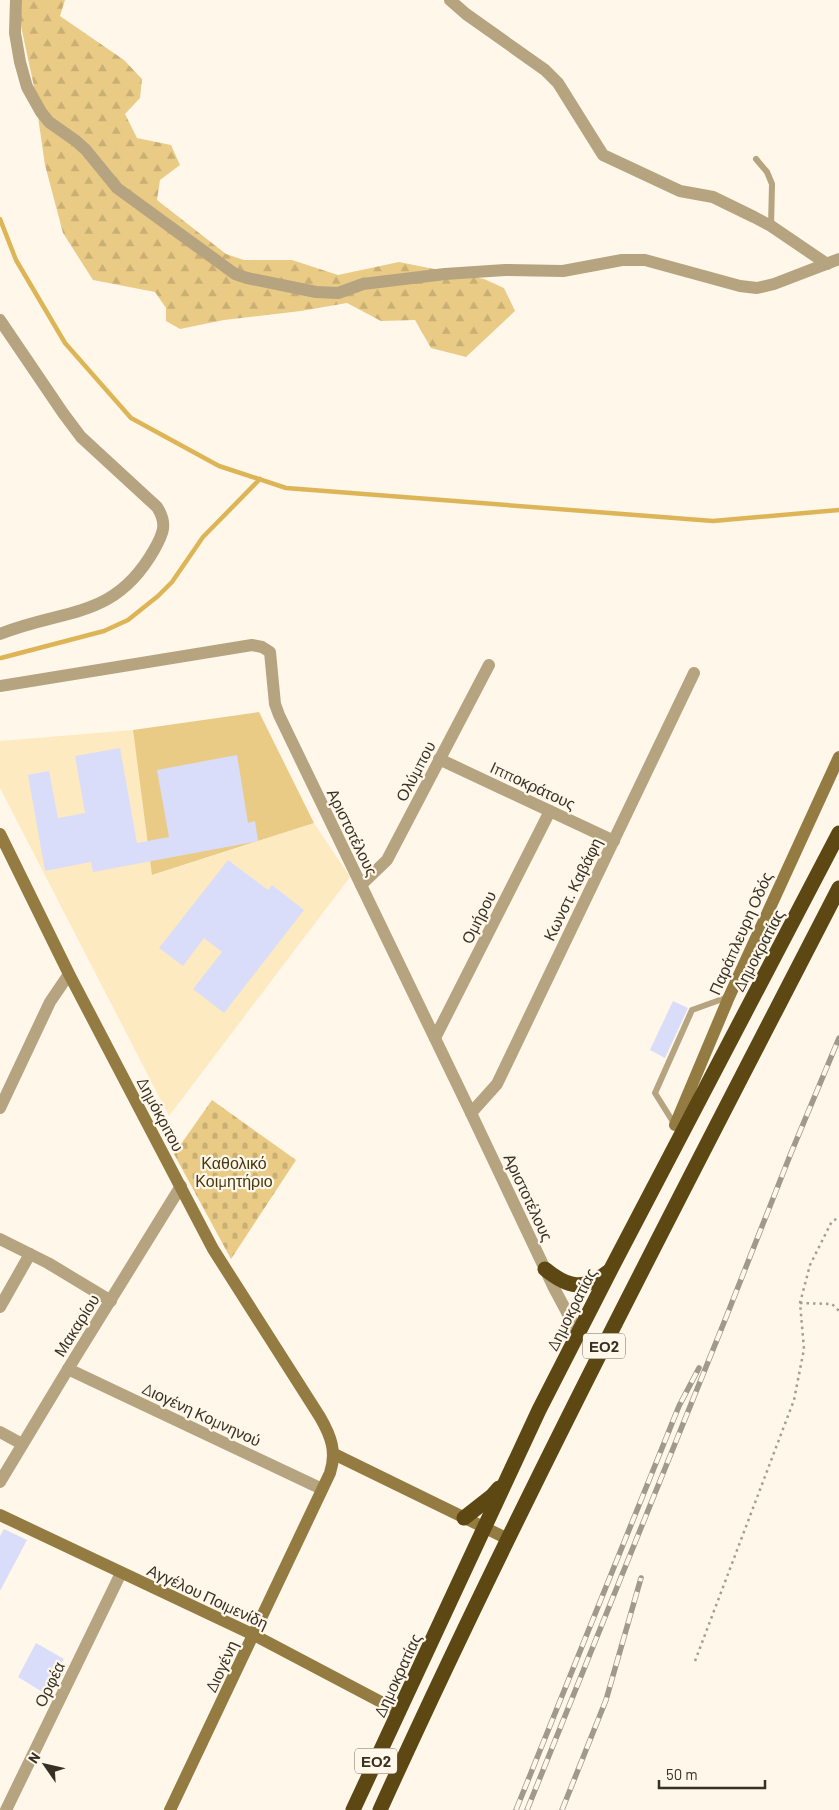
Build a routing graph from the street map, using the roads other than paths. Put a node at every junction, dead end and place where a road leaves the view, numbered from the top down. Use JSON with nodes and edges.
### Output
{"nodes":[{"id":1,"x":16,"y":0,"type":"edge"},
{"id":2,"x":450,"y":0,"type":"edge"},
{"id":3,"x":756,"y":159,"type":"dead end"},
{"id":4,"x":771,"y":226,"type":"junction"},
{"id":5,"x":839,"y":259,"type":"edge"},
{"id":6,"x":827,"y":264,"type":"junction"},
{"id":7,"x":0,"y":320,"type":"edge"},
{"id":8,"x":0,"y":634,"type":"edge"},
{"id":9,"x":489,"y":666,"type":"dead end"},
{"id":10,"x":694,"y":673,"type":"dead end"},
{"id":11,"x":0,"y":686,"type":"edge"},
{"id":12,"x":839,"y":757,"type":"edge"},
{"id":13,"x":439,"y":759,"type":"junction"},
{"id":14,"x":550,"y":811,"type":"junction"},
{"id":15,"x":0,"y":834,"type":"edge"},
{"id":16,"x":839,"y":834,"type":"edge"},
{"id":17,"x":614,"y":840,"type":"junction"},
{"id":18,"x":361,"y":885,"type":"junction"},
{"id":19,"x":839,"y":888,"type":"edge"},
{"id":20,"x":68,"y":974,"type":"junction"},
{"id":21,"x":729,"y":997,"type":"junction"},
{"id":22,"x":435,"y":1038,"type":"junction"},
{"id":23,"x":0,"y":1108,"type":"edge"},
{"id":24,"x":471,"y":1114,"type":"junction"},
{"id":25,"x":675,"y":1125,"type":"junction"},
{"id":26,"x":655,"y":1185,"type":"junction"},
{"id":27,"x":181,"y":1186,"type":"junction"},
{"id":28,"x":0,"y":1239,"type":"edge"},
{"id":29,"x":30,"y":1254,"type":"junction"},
{"id":30,"x":545,"y":1269,"type":"junction"},
{"id":31,"x":611,"y":1269,"type":"junction"},
{"id":32,"x":110,"y":1301,"type":"junction"},
{"id":33,"x":0,"y":1306,"type":"edge"},
{"id":34,"x":578,"y":1333,"type":"junction"},
{"id":35,"x":68,"y":1369,"type":"junction"},
{"id":36,"x":0,"y":1432,"type":"edge"},
{"id":37,"x":22,"y":1444,"type":"junction"},
{"id":38,"x":334,"y":1454,"type":"junction"},
{"id":39,"x":0,"y":1482,"type":"edge"},
{"id":40,"x":505,"y":1482,"type":"junction"},
{"id":41,"x":322,"y":1489,"type":"junction"},
{"id":42,"x":0,"y":1514,"type":"edge"},
{"id":43,"x":464,"y":1518,"type":"junction"},
{"id":44,"x":484,"y":1528,"type":"junction"},
{"id":45,"x":508,"y":1539,"type":"junction"},
{"id":46,"x":121,"y":1572,"type":"junction"},
{"id":47,"x":254,"y":1634,"type":"junction"},
{"id":48,"x":400,"y":1712,"type":"junction"},
{"id":49,"x":6,"y":1810,"type":"edge"},
{"id":50,"x":170,"y":1810,"type":"edge"},
{"id":51,"x":353,"y":1810,"type":"edge"},
{"id":52,"x":380,"y":1810,"type":"edge"}],
"edges":[{"from":1,"to":6,"type":"street"},
{"from":2,"to":4,"type":"street"},
{"from":3,"to":4,"type":"lane"},
{"from":4,"to":6,"type":"street"},
{"from":5,"to":6,"type":"street"},
{"from":7,"to":8,"type":"street"},
{"from":9,"to":13,"type":"street","name":"Ολύμπου"},
{"from":10,"to":17,"type":"street","name":"Κωνστ. Καβάφη"},
{"from":11,"to":18,"type":"street","name":"Αριστοτέλους"},
{"from":12,"to":21,"type":"street","name":"Παράπλευρη Οδός"},
{"from":13,"to":14,"type":"street","name":"Ιπποκράτους"},
{"from":13,"to":18,"type":"street","name":"Ολύμπου"},
{"from":14,"to":17,"type":"street","name":"Ιπποκράτους"},
{"from":14,"to":22,"type":"street","name":"Ομήρου"},
{"from":15,"to":20,"type":"street","name":"Δημόκριτου"},
{"from":16,"to":26,"type":"highway","name":"Δημοκρατίας","number":"ΕΟ2"},
{"from":17,"to":24,"type":"street","name":"Κωνστ. Καβάφη"},
{"from":18,"to":22,"type":"street","name":"Αριστοτέλους"},
{"from":19,"to":45,"type":"highway","number":"ΕΟ2"},
{"from":20,"to":23,"type":"street"},
{"from":20,"to":27,"type":"street","name":"Δημόκριτου"},
{"from":21,"to":25,"type":"street","name":"Παράπλευρη Οδός"},
{"from":21,"to":25,"type":"lane"},
{"from":22,"to":24,"type":"street","name":"Αριστοτέλους"},
{"from":24,"to":30,"type":"street","name":"Αριστοτέλους"},
{"from":25,"to":26,"type":"highway"},
{"from":26,"to":31,"type":"highway","name":"Δημοκρατίας","number":"ΕΟ2"},
{"from":27,"to":32,"type":"street","name":"Μακαρίου"},
{"from":27,"to":38,"type":"street","name":"Δημόκριτου"},
{"from":28,"to":29,"type":"street"},
{"from":29,"to":32,"type":"street"},
{"from":29,"to":33,"type":"street"},
{"from":30,"to":31,"type":"highway"},
{"from":30,"to":34,"type":"street","name":"Αριστοτέλους"},
{"from":31,"to":34,"type":"highway","name":"Δημοκρατίας","number":"ΕΟ2"},
{"from":32,"to":35,"type":"street","name":"Μακαρίου"},
{"from":34,"to":40,"type":"highway","name":"Δημοκρατίας","number":"ΕΟ2"},
{"from":35,"to":37,"type":"street","name":"Μακαρίου"},
{"from":35,"to":41,"type":"street","name":"Διογένη Κομνηνού"},
{"from":36,"to":37,"type":"street"},
{"from":37,"to":39,"type":"street","name":"Μακαρίου"},
{"from":38,"to":41,"type":"street","name":"Διογένη"},
{"from":38,"to":43,"type":"street"},
{"from":40,"to":43,"type":"highway"},
{"from":40,"to":44,"type":"highway","name":"Δημοκρατίας","number":"ΕΟ2"},
{"from":41,"to":47,"type":"street","name":"Διογένη"},
{"from":42,"to":46,"type":"street","name":"Αγγέλου Ποιμενίδη"},
{"from":43,"to":44,"type":"street"},
{"from":44,"to":45,"type":"street"},
{"from":44,"to":48,"type":"highway","name":"Δημοκρατίας","number":"ΕΟ2"},
{"from":45,"to":52,"type":"highway","number":"ΕΟ2"},
{"from":46,"to":47,"type":"street","name":"Αγγέλου Ποιμενίδη"},
{"from":46,"to":49,"type":"street","name":"Ορφέα"},
{"from":47,"to":48,"type":"street","name":"Αγγέλου Ποιμενίδη"},
{"from":47,"to":50,"type":"street","name":"Διογένη"},
{"from":48,"to":51,"type":"highway","name":"Δημοκρατίας","number":"ΕΟ2"}]}
